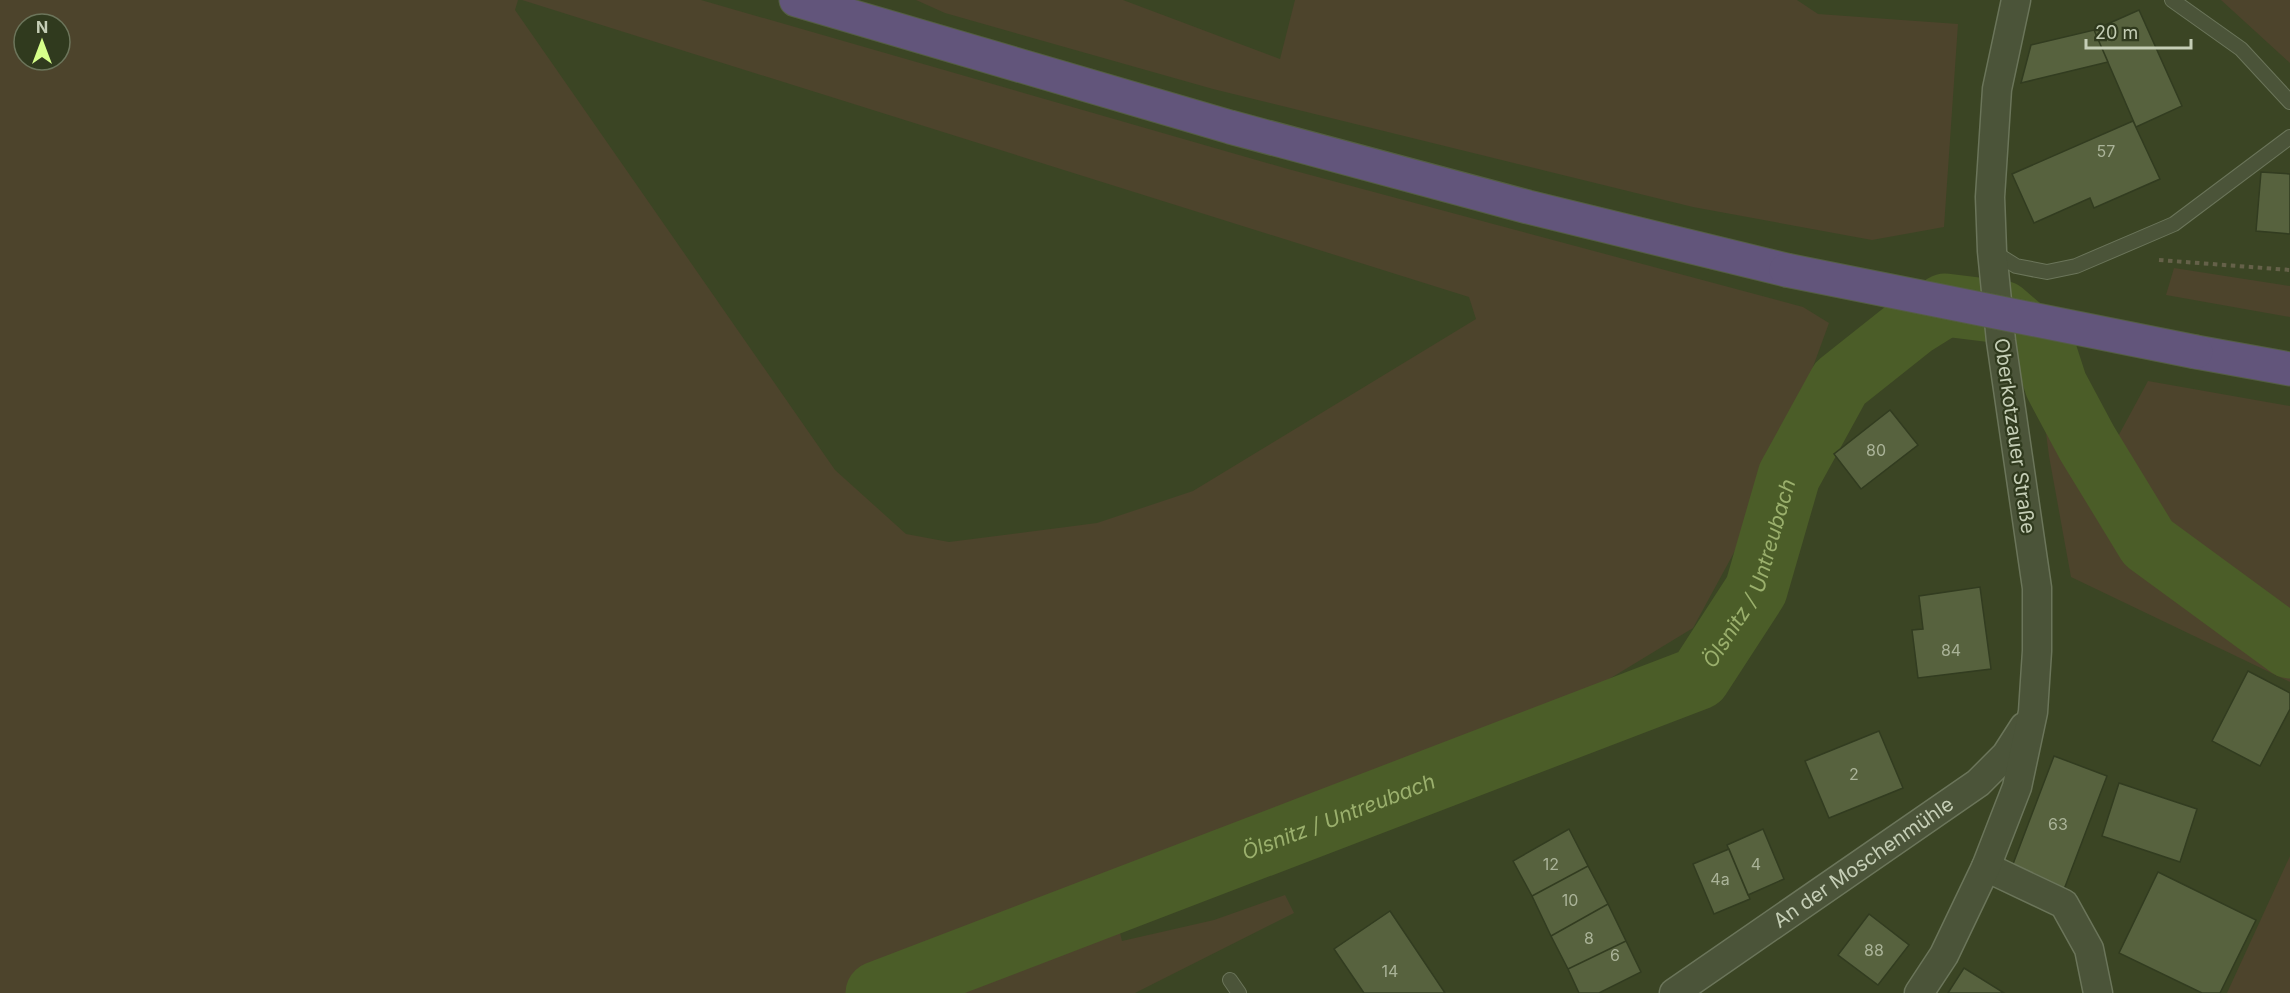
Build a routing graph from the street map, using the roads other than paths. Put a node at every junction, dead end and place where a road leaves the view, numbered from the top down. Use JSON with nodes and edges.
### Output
{"nodes":[{"id":1,"x":796,"y":0,"type":"edge"},
{"id":2,"x":832,"y":0,"type":"edge"},
{"id":3,"x":2016,"y":0,"type":"edge"},
{"id":4,"x":2023,"y":0,"type":"edge"},
{"id":5,"x":2172,"y":0,"type":"edge"},
{"id":6,"x":940,"y":42,"type":"junction"},
{"id":7,"x":2290,"y":102,"type":"edge"},
{"id":8,"x":2290,"y":137,"type":"edge"},
{"id":9,"x":1992,"y":251,"type":"junction"},
{"id":10,"x":2290,"y":369,"type":"edge"},
{"id":11,"x":2033,"y":712,"type":"junction"},
{"id":12,"x":1986,"y":867,"type":"junction"},
{"id":13,"x":1230,"y":980,"type":"dead end"},
{"id":14,"x":1239,"y":993,"type":"edge"},
{"id":15,"x":1674,"y":993,"type":"edge"},
{"id":16,"x":1919,"y":993,"type":"edge"},
{"id":17,"x":2098,"y":993,"type":"edge"}],
"edges":[{"from":1,"to":6,"type":"highway"},
{"from":2,"to":6,"type":"highway"},
{"from":3,"to":4,"type":"lane"},
{"from":3,"to":9,"type":"street","name":"Oberkotzauer Straße"},
{"from":5,"to":7,"type":"lane"},
{"from":6,"to":10,"type":"highway","bridge":true},
{"from":8,"to":9,"type":"lane"},
{"from":9,"to":11,"type":"street","name":"Oberkotzauer Straße"},
{"from":11,"to":12,"type":"street","name":"Oberkotzauer Straße"},
{"from":11,"to":15,"type":"street","name":"An der Moschenmühle"},
{"from":12,"to":16,"type":"street","name":"Oberkotzauer Straße"},
{"from":12,"to":17,"type":"street"},
{"from":13,"to":14,"type":"lane"}]}
